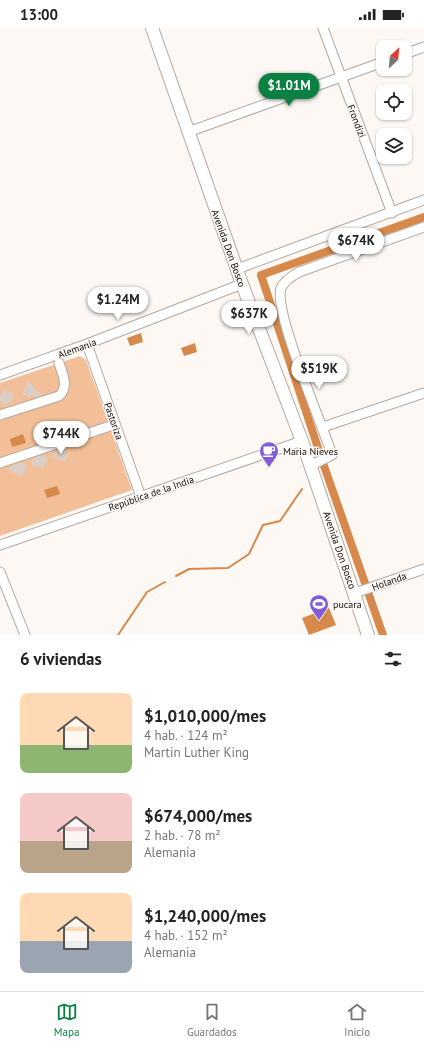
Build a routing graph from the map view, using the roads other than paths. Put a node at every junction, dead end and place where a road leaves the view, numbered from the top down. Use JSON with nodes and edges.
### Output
{"nodes":[{"id":1,"x":152,"y":28,"type":"edge"},
{"id":2,"x":323,"y":28,"type":"edge"},
{"id":3,"x":424,"y":47,"type":"edge"},
{"id":4,"x":412,"y":51,"type":"edge"},
{"id":5,"x":376,"y":64,"type":"edge"},
{"id":6,"x":340,"y":77,"type":"junction"},
{"id":7,"x":188,"y":132,"type":"junction"},
{"id":8,"x":424,"y":200,"type":"edge"},
{"id":9,"x":392,"y":214,"type":"junction"},
{"id":10,"x":424,"y":227,"type":"edge"},
{"id":11,"x":237,"y":269,"type":"junction"},
{"id":12,"x":242,"y":284,"type":"junction"},
{"id":13,"x":87,"y":344,"type":"junction"},
{"id":14,"x":59,"y":363,"type":"dead end"},
{"id":15,"x":0,"y":375,"type":"edge"},
{"id":16,"x":424,"y":393,"type":"edge"},
{"id":17,"x":0,"y":415,"type":"edge"},
{"id":18,"x":110,"y":426,"type":"dead end"},
{"id":19,"x":324,"y":427,"type":"junction"},
{"id":20,"x":302,"y":441,"type":"junction"},
{"id":21,"x":0,"y":463,"type":"edge"},
{"id":22,"x":310,"y":466,"type":"junction"},
{"id":23,"x":141,"y":497,"type":"junction"},
{"id":24,"x":0,"y":545,"type":"edge"},
{"id":25,"x":424,"y":569,"type":"edge"},
{"id":26,"x":0,"y":572,"type":"edge"},
{"id":27,"x":355,"y":593,"type":"junction"},
{"id":28,"x":25,"y":635,"type":"edge"},
{"id":29,"x":368,"y":635,"type":"edge"}],
"edges":[{"from":1,"to":7,"type":"main road","name":"Avenida Don Bosco"},
{"from":2,"to":6,"type":"street","name":"Frondizi"},
{"from":3,"to":4,"type":"street"},
{"from":5,"to":6,"type":"street"},
{"from":6,"to":7,"type":"street"},
{"from":6,"to":9,"type":"street","name":"Frondizi"},
{"from":7,"to":11,"type":"main road","name":"Avenida Don Bosco"},
{"from":8,"to":9,"type":"street"},
{"from":9,"to":11,"type":"street"},
{"from":10,"to":19,"type":"street"},
{"from":11,"to":12,"type":"main road","name":"Avenida Don Bosco"},
{"from":12,"to":13,"type":"street","name":"Alemania"},
{"from":12,"to":20,"type":"main road","name":"Avenida Don Bosco"},
{"from":13,"to":15,"type":"street","name":"Alemania"},
{"from":13,"to":23,"type":"street","name":"Pastoriza"},
{"from":14,"to":17,"type":"street"},
{"from":16,"to":19,"type":"street"},
{"from":18,"to":21,"type":"street"},
{"from":19,"to":22,"type":"street"},
{"from":20,"to":22,"type":"main road","name":"Avenida Don Bosco"},
{"from":20,"to":23,"type":"street","name":"República de la India"},
{"from":22,"to":27,"type":"main road","name":"Avenida Don Bosco"},
{"from":23,"to":24,"type":"street","name":"República de la India"},
{"from":25,"to":27,"type":"street","name":"Holanda"},
{"from":26,"to":28,"type":"street"},
{"from":27,"to":29,"type":"main road","name":"Avenida Don Bosco"}]}
